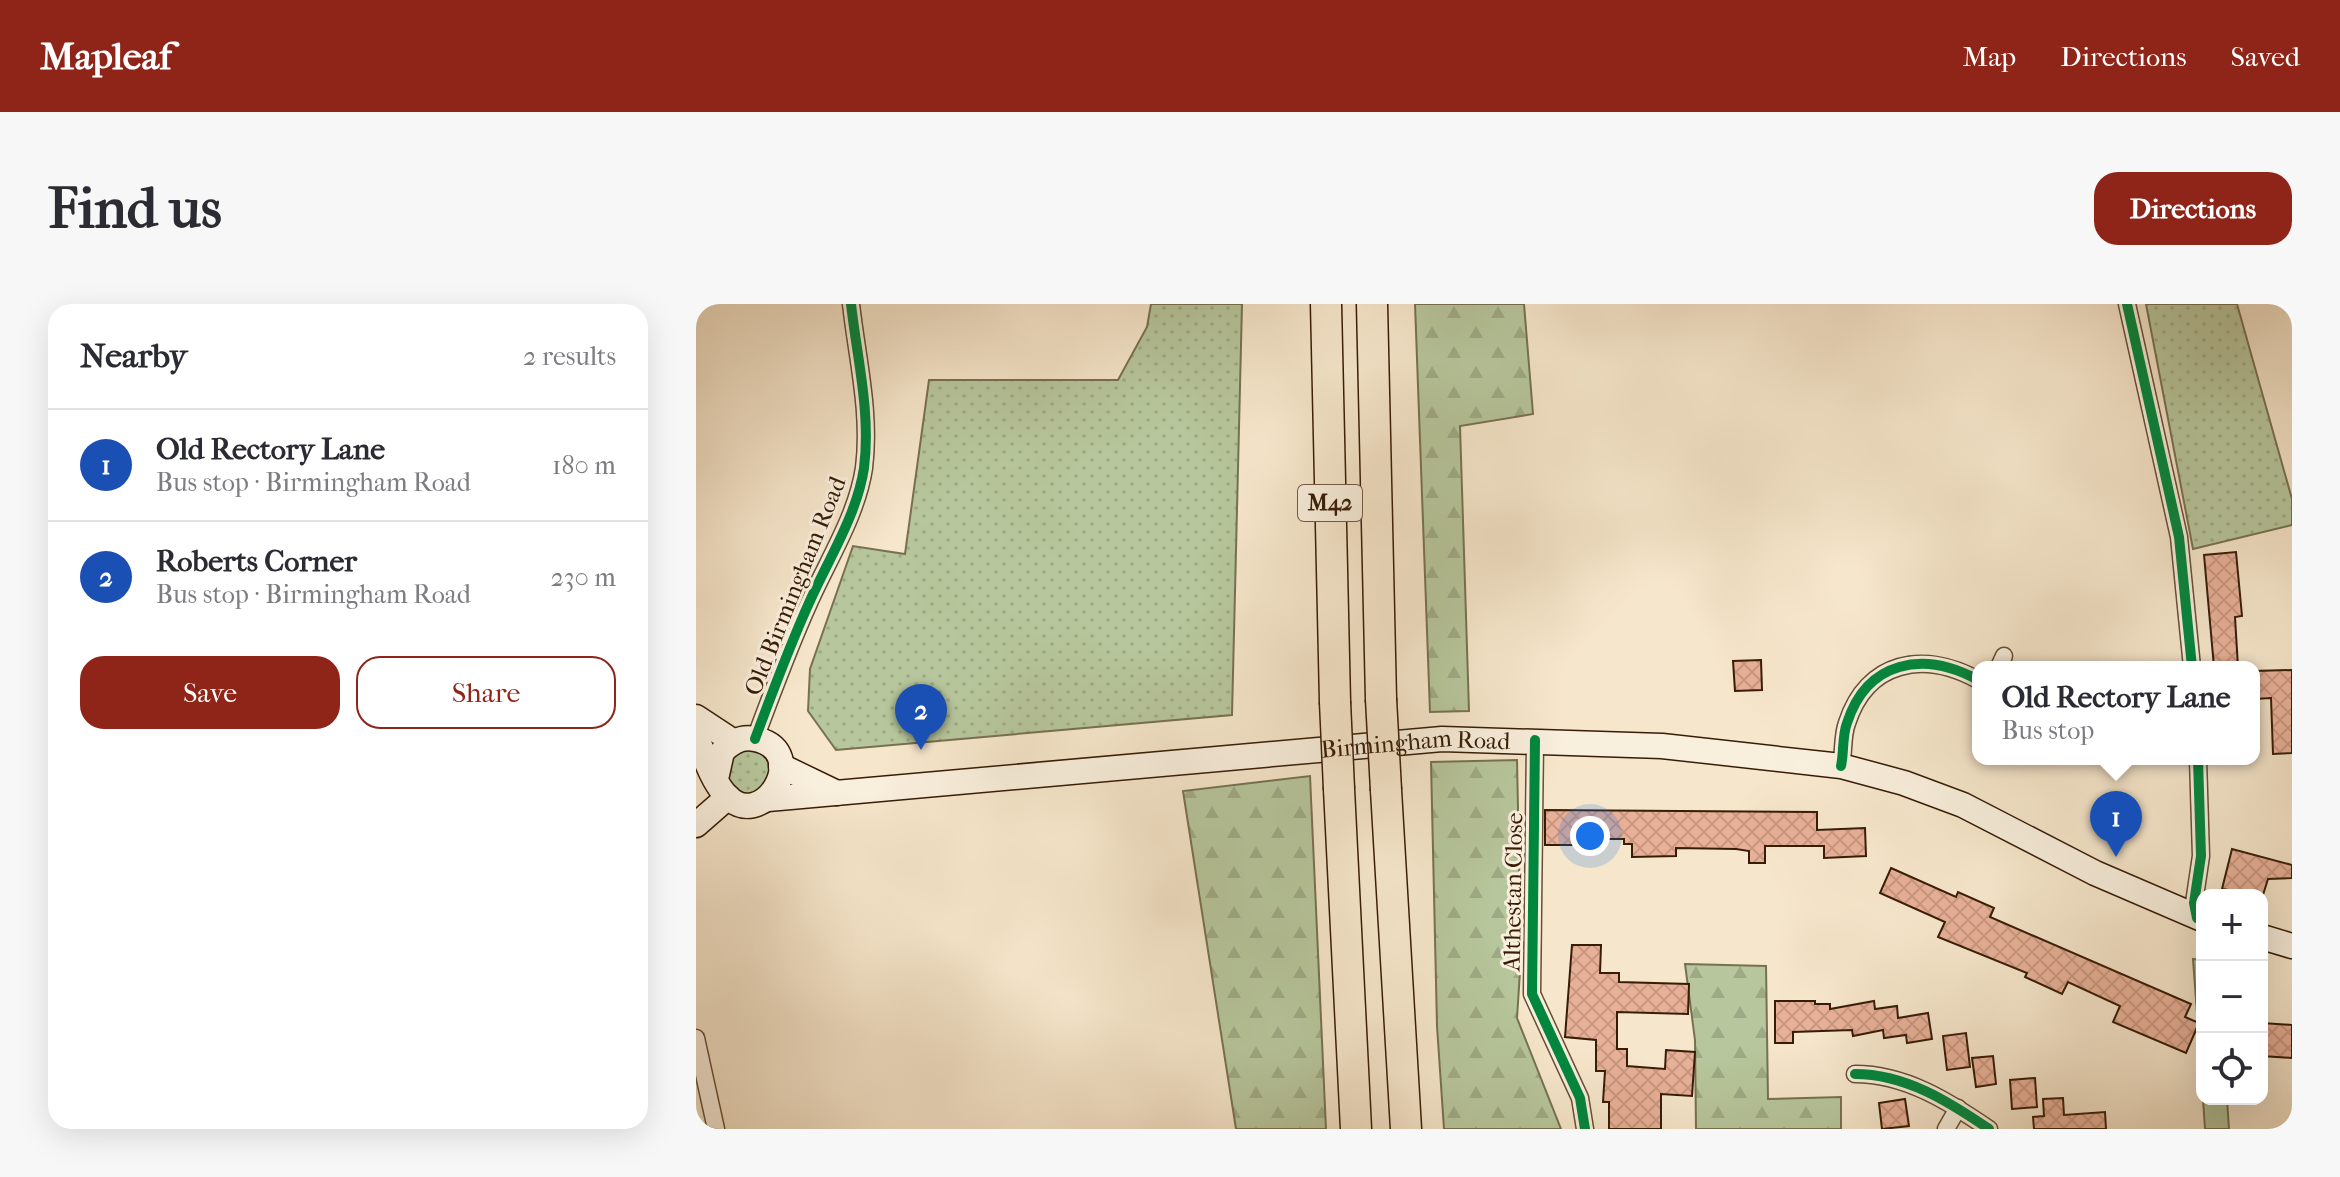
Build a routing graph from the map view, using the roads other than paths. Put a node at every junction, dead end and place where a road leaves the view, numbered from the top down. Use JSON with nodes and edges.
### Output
{"nodes":[{"id":1,"x":851,"y":304,"type":"edge"},
{"id":2,"x":1326,"y":304,"type":"edge"},
{"id":3,"x":1372,"y":304,"type":"edge"},
{"id":4,"x":2127,"y":304,"type":"edge"},
{"id":5,"x":2191,"y":661,"type":"edge"},
{"id":6,"x":1972,"y":678,"type":"edge"},
{"id":7,"x":696,"y":717,"type":"edge"},
{"id":8,"x":696,"y":736,"type":"edge"},
{"id":9,"x":745,"y":740,"type":"junction"},
{"id":10,"x":1535,"y":740,"type":"junction"},
{"id":11,"x":2198,"y":765,"type":"edge"},
{"id":12,"x":781,"y":766,"type":"junction"},
{"id":13,"x":1841,"y":766,"type":"junction"},
{"id":14,"x":722,"y":788,"type":"junction"},
{"id":15,"x":839,"y":794,"type":"junction"},
{"id":16,"x":768,"y":799,"type":"junction"},
{"id":17,"x":696,"y":825,"type":"edge"},
{"id":18,"x":2196,"y":889,"type":"edge"},
{"id":19,"x":2196,"y":917,"type":"edge"},
{"id":20,"x":2268,"y":939,"type":"edge"},
{"id":21,"x":2292,"y":946,"type":"edge"},
{"id":22,"x":696,"y":1038,"type":"edge"},
{"id":23,"x":1855,"y":1074,"type":"dead end"},
{"id":24,"x":1958,"y":1108,"type":"junction"},
{"id":25,"x":716,"y":1129,"type":"edge"},
{"id":26,"x":1356,"y":1129,"type":"edge"},
{"id":27,"x":1406,"y":1129,"type":"edge"},
{"id":28,"x":1585,"y":1129,"type":"edge"},
{"id":29,"x":1946,"y":1129,"type":"edge"},
{"id":30,"x":1989,"y":1129,"type":"edge"}],
"edges":[{"from":1,"to":9,"type":"street","name":"Old Birmingham Road"},
{"from":2,"to":26,"type":"highway","number":"M42","bridge":true},
{"from":3,"to":27,"type":"highway","number":"M42","bridge":true},
{"from":4,"to":5,"type":"street"},
{"from":6,"to":13,"type":"street"},
{"from":7,"to":9,"type":"main road"},
{"from":8,"to":14,"type":"main road"},
{"from":9,"to":12,"type":"main road"},
{"from":9,"to":14,"type":"main road"},
{"from":10,"to":13,"type":"main road","name":"Birmingham Road"},
{"from":10,"to":15,"type":"main road","name":"Birmingham Road"},
{"from":10,"to":28,"type":"street","name":"Althestan Close"},
{"from":11,"to":18,"type":"street"},
{"from":12,"to":15,"type":"main road"},
{"from":12,"to":16,"type":"main road"},
{"from":13,"to":19,"type":"main road","name":"Birmingham Road"},
{"from":14,"to":16,"type":"main road"},
{"from":14,"to":17,"type":"main road"},
{"from":15,"to":16,"type":"main road","name":"Birmingham Road"},
{"from":20,"to":21,"type":"main road"},
{"from":22,"to":25,"type":"street"},
{"from":23,"to":24,"type":"street"},
{"from":24,"to":29,"type":"street"},
{"from":24,"to":30,"type":"street"}]}
